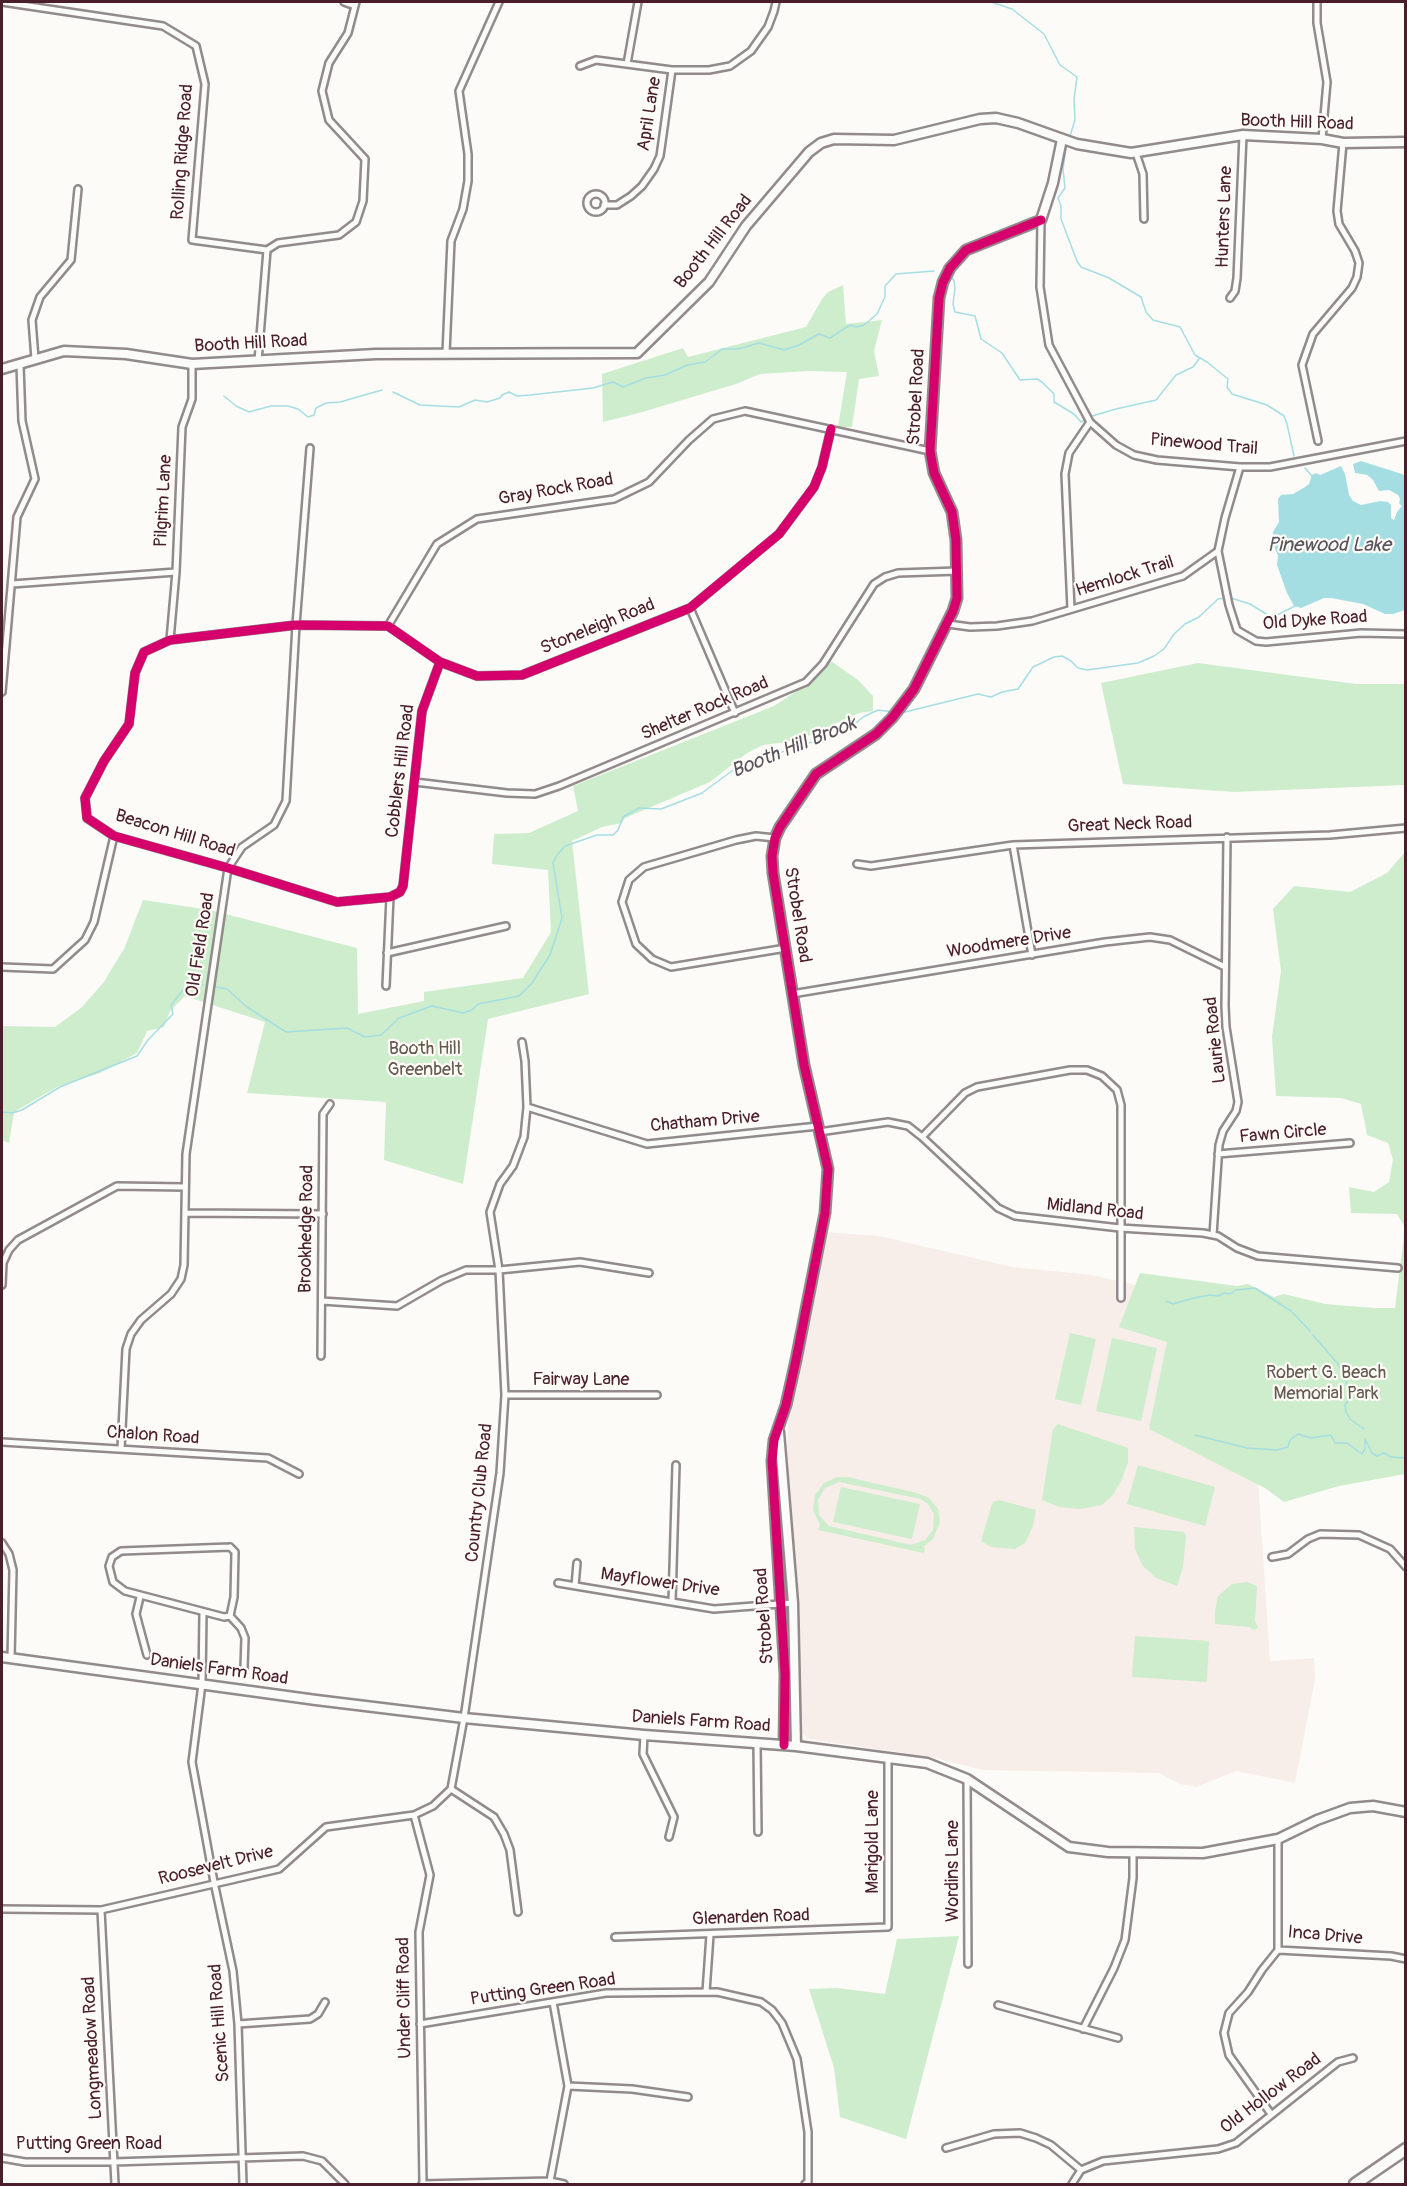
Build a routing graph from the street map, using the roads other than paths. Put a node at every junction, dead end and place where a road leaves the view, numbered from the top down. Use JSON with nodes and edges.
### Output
{"nodes":[{"id":1,"x":2,"y":2,"type":"edge"},
{"id":2,"x":344,"y":2,"type":"edge"},
{"id":3,"x":499,"y":2,"type":"edge"},
{"id":4,"x":638,"y":2,"type":"edge"},
{"id":5,"x":776,"y":2,"type":"edge"},
{"id":6,"x":1317,"y":2,"type":"edge"},
{"id":7,"x":31,"y":4,"type":"edge"},
{"id":8,"x":355,"y":4,"type":"edge"},
{"id":9,"x":627,"y":64,"type":"junction"},
{"id":10,"x":580,"y":66,"type":"dead end"},
{"id":11,"x":672,"y":70,"type":"junction"},
{"id":12,"x":1243,"y":135,"type":"junction"},
{"id":13,"x":1062,"y":139,"type":"junction"},
{"id":14,"x":1322,"y":139,"type":"junction"},
{"id":15,"x":1343,"y":142,"type":"junction"},
{"id":16,"x":1406,"y":142,"type":"edge"},
{"id":17,"x":1136,"y":153,"type":"junction"},
{"id":18,"x":78,"y":189,"type":"dead end"},
{"id":19,"x":604,"y":205,"type":"dead end"},
{"id":20,"x":1144,"y":219,"type":"dead end"},
{"id":21,"x":1041,"y":220,"type":"junction"},
{"id":22,"x":267,"y":250,"type":"junction"},
{"id":23,"x":1230,"y":298,"type":"dead end"},
{"id":24,"x":446,"y":353,"type":"junction"},
{"id":25,"x":35,"y":359,"type":"junction"},
{"id":26,"x":258,"y":361,"type":"junction"},
{"id":27,"x":192,"y":364,"type":"junction"},
{"id":28,"x":20,"y":365,"type":"junction"},
{"id":29,"x":2,"y":369,"type":"edge"},
{"id":30,"x":1089,"y":419,"type":"junction"},
{"id":31,"x":831,"y":429,"type":"junction"},
{"id":32,"x":1318,"y":441,"type":"dead end"},
{"id":33,"x":1406,"y":441,"type":"edge"},
{"id":34,"x":310,"y":448,"type":"dead end"},
{"id":35,"x":930,"y":452,"type":"junction"},
{"id":36,"x":1240,"y":466,"type":"junction"},
{"id":37,"x":1218,"y":551,"type":"junction"},
{"id":38,"x":958,"y":571,"type":"junction"},
{"id":39,"x":176,"y":572,"type":"junction"},
{"id":40,"x":12,"y":584,"type":"junction"},
{"id":41,"x":690,"y":608,"type":"junction"},
{"id":42,"x":1071,"y":609,"type":"junction"},
{"id":43,"x":948,"y":624,"type":"junction"},
{"id":44,"x":296,"y":625,"type":"junction"},
{"id":45,"x":388,"y":626,"type":"junction"},
{"id":46,"x":1406,"y":634,"type":"edge"},
{"id":47,"x":170,"y":640,"type":"junction"},
{"id":48,"x":440,"y":662,"type":"junction"},
{"id":49,"x":2,"y":692,"type":"edge"},
{"id":50,"x":735,"y":713,"type":"junction"},
{"id":51,"x":415,"y":782,"type":"junction"},
{"id":52,"x":1406,"y":828,"type":"edge"},
{"id":53,"x":114,"y":836,"type":"junction"},
{"id":54,"x":1227,"y":837,"type":"junction"},
{"id":55,"x":776,"y":838,"type":"junction"},
{"id":56,"x":1013,"y":845,"type":"junction"},
{"id":57,"x":857,"y":864,"type":"dead end"},
{"id":58,"x":228,"y":868,"type":"junction"},
{"id":59,"x":390,"y":897,"type":"junction"},
{"id":60,"x":506,"y":926,"type":"dead end"},
{"id":61,"x":786,"y":948,"type":"junction"},
{"id":62,"x":387,"y":953,"type":"junction"},
{"id":63,"x":1032,"y":955,"type":"junction"},
{"id":64,"x":2,"y":967,"type":"edge"},
{"id":65,"x":1225,"y":967,"type":"junction"},
{"id":66,"x":386,"y":986,"type":"dead end"},
{"id":67,"x":792,"y":994,"type":"junction"},
{"id":68,"x":522,"y":1042,"type":"dead end"},
{"id":69,"x":330,"y":1104,"type":"dead end"},
{"id":70,"x":527,"y":1107,"type":"junction"},
{"id":71,"x":819,"y":1129,"type":"junction"},
{"id":72,"x":922,"y":1137,"type":"junction"},
{"id":73,"x":1350,"y":1143,"type":"dead end"},
{"id":74,"x":1218,"y":1154,"type":"junction"},
{"id":75,"x":184,"y":1187,"type":"junction"},
{"id":76,"x":185,"y":1213,"type":"junction"},
{"id":77,"x":323,"y":1214,"type":"junction"},
{"id":78,"x":1120,"y":1228,"type":"junction"},
{"id":79,"x":1213,"y":1235,"type":"junction"},
{"id":80,"x":1398,"y":1268,"type":"dead end"},
{"id":81,"x":499,"y":1270,"type":"junction"},
{"id":82,"x":649,"y":1273,"type":"dead end"},
{"id":83,"x":2,"y":1285,"type":"edge"},
{"id":84,"x":1121,"y":1298,"type":"dead end"},
{"id":85,"x":322,"y":1301,"type":"junction"},
{"id":86,"x":321,"y":1356,"type":"dead end"},
{"id":87,"x":505,"y":1395,"type":"junction"},
{"id":88,"x":657,"y":1395,"type":"dead end"},
{"id":89,"x":778,"y":1430,"type":"junction"},
{"id":90,"x":2,"y":1442,"type":"edge"},
{"id":91,"x":121,"y":1449,"type":"junction"},
{"id":92,"x":676,"y":1465,"type":"dead end"},
{"id":93,"x":299,"y":1474,"type":"dead end"},
{"id":94,"x":782,"y":1485,"type":"junction"},
{"id":95,"x":772,"y":1486,"type":"junction"},
{"id":96,"x":2,"y":1544,"type":"edge"},
{"id":97,"x":1272,"y":1557,"type":"dead end"},
{"id":98,"x":577,"y":1563,"type":"dead end"},
{"id":99,"x":1406,"y":1567,"type":"edge"},
{"id":100,"x":558,"y":1584,"type":"dead end"},
{"id":101,"x":575,"y":1586,"type":"junction"},
{"id":102,"x":141,"y":1597,"type":"junction"},
{"id":103,"x":672,"y":1602,"type":"junction"},
{"id":104,"x":793,"y":1603,"type":"junction"},
{"id":105,"x":782,"y":1604,"type":"junction"},
{"id":106,"x":203,"y":1612,"type":"junction"},
{"id":107,"x":231,"y":1616,"type":"junction"},
{"id":108,"x":147,"y":1655,"type":"dead end"},
{"id":109,"x":6,"y":1658,"type":"edge"},
{"id":110,"x":244,"y":1668,"type":"dead end"},
{"id":111,"x":202,"y":1683,"type":"junction"},
{"id":112,"x":464,"y":1718,"type":"junction"},
{"id":113,"x":644,"y":1735,"type":"junction"},
{"id":114,"x":757,"y":1744,"type":"junction"},
{"id":115,"x":784,"y":1745,"type":"junction"},
{"id":116,"x":796,"y":1746,"type":"junction"},
{"id":117,"x":888,"y":1758,"type":"junction"},
{"id":118,"x":967,"y":1779,"type":"junction"},
{"id":119,"x":451,"y":1789,"type":"junction"},
{"id":120,"x":1406,"y":1812,"type":"edge"},
{"id":121,"x":414,"y":1815,"type":"junction"},
{"id":122,"x":758,"y":1832,"type":"dead end"},
{"id":123,"x":669,"y":1837,"type":"dead end"},
{"id":124,"x":1278,"y":1839,"type":"junction"},
{"id":125,"x":1133,"y":1853,"type":"junction"},
{"id":126,"x":214,"y":1882,"type":"junction"},
{"id":127,"x":2,"y":1909,"type":"edge"},
{"id":128,"x":101,"y":1910,"type":"junction"},
{"id":129,"x":518,"y":1912,"type":"dead end"},
{"id":130,"x":888,"y":1927,"type":"joint"},
{"id":131,"x":710,"y":1935,"type":"junction"},
{"id":132,"x":615,"y":1937,"type":"dead end"},
{"id":133,"x":1278,"y":1950,"type":"junction"},
{"id":134,"x":1406,"y":1959,"type":"edge"},
{"id":135,"x":968,"y":1964,"type":"dead end"},
{"id":136,"x":706,"y":1992,"type":"junction"},
{"id":137,"x":325,"y":2002,"type":"dead end"},
{"id":138,"x":553,"y":2002,"type":"junction"},
{"id":139,"x":998,"y":2005,"type":"dead end"},
{"id":140,"x":237,"y":2024,"type":"junction"},
{"id":141,"x":420,"y":2024,"type":"junction"},
{"id":142,"x":1083,"y":2029,"type":"junction"},
{"id":143,"x":1118,"y":2038,"type":"dead end"},
{"id":144,"x":1353,"y":2058,"type":"dead end"},
{"id":145,"x":568,"y":2086,"type":"junction"},
{"id":146,"x":688,"y":2097,"type":"dead end"},
{"id":147,"x":1272,"y":2114,"type":"junction"},
{"id":148,"x":946,"y":2148,"type":"dead end"},
{"id":149,"x":1406,"y":2149,"type":"edge"},
{"id":150,"x":242,"y":2157,"type":"junction"},
{"id":151,"x":2,"y":2158,"type":"edge"},
{"id":152,"x":113,"y":2162,"type":"junction"},
{"id":153,"x":1082,"y":2170,"type":"junction"},
{"id":154,"x":550,"y":2181,"type":"junction"},
{"id":155,"x":115,"y":2184,"type":"edge"},
{"id":156,"x":243,"y":2184,"type":"edge"},
{"id":157,"x":345,"y":2184,"type":"edge"},
{"id":158,"x":423,"y":2184,"type":"edge"},
{"id":159,"x":564,"y":2184,"type":"edge"},
{"id":160,"x":808,"y":2184,"type":"edge"},
{"id":161,"x":1072,"y":2184,"type":"edge"},
{"id":162,"x":1355,"y":2184,"type":"edge"}],
"edges":[{"from":1,"to":7,"type":"street","name":"Rolling Ridge Road"},
{"from":2,"to":8,"type":"street"},
{"from":3,"to":24,"type":"street"},
{"from":4,"to":9,"type":"street"},
{"from":5,"to":11,"type":"street"},
{"from":6,"to":14,"type":"street"},
{"from":7,"to":22,"type":"street","name":"Rolling Ridge Road"},
{"from":8,"to":22,"type":"street"},
{"from":9,"to":10,"type":"street"},
{"from":9,"to":11,"type":"street"},
{"from":11,"to":19,"type":"street","name":"April Lane"},
{"from":12,"to":14,"type":"street","name":"Booth Hill Road"},
{"from":12,"to":17,"type":"street","name":"Booth Hill Road"},
{"from":12,"to":23,"type":"street","name":"Hunters Lane"},
{"from":13,"to":17,"type":"street","name":"Booth Hill Road"},
{"from":13,"to":21,"type":"street","name":"Pinewood Trail"},
{"from":13,"to":24,"type":"street","name":"Booth Hill Road"},
{"from":14,"to":15,"type":"street","name":"Booth Hill Road"},
{"from":15,"to":16,"type":"street","name":"Booth Hill Road"},
{"from":15,"to":32,"type":"street"},
{"from":17,"to":20,"type":"street"},
{"from":18,"to":25,"type":"street"},
{"from":21,"to":30,"type":"street","name":"Pinewood Trail"},
{"from":21,"to":35,"type":"street","name":"Strobel Road"},
{"from":22,"to":26,"type":"street"},
{"from":24,"to":26,"type":"street","name":"Booth Hill Road"},
{"from":25,"to":27,"type":"street","name":"Booth Hill Road"},
{"from":25,"to":28,"type":"street","name":"Booth Hill Road"},
{"from":26,"to":27,"type":"street","name":"Booth Hill Road"},
{"from":27,"to":39,"type":"street","name":"Pilgrim Lane"},
{"from":28,"to":29,"type":"street","name":"Booth Hill Road"},
{"from":28,"to":40,"type":"street"},
{"from":30,"to":36,"type":"street","name":"Pinewood Trail"},
{"from":30,"to":42,"type":"street"},
{"from":31,"to":35,"type":"street","name":"Gray Rock Road"},
{"from":31,"to":41,"type":"street","name":"Stoneleigh Road"},
{"from":31,"to":45,"type":"street","name":"Gray Rock Road"},
{"from":33,"to":36,"type":"street","name":"Pinewood Trail"},
{"from":34,"to":44,"type":"street","name":"Old Field Road"},
{"from":35,"to":38,"type":"street","name":"Strobel Road"},
{"from":36,"to":37,"type":"street"},
{"from":37,"to":42,"type":"street","name":"Hemlock Trail"},
{"from":37,"to":46,"type":"street","name":"Old Dyke Road"},
{"from":38,"to":43,"type":"street","name":"Strobel Road"},
{"from":38,"to":50,"type":"street","name":"Shelter Rock Road"},
{"from":39,"to":40,"type":"street"},
{"from":39,"to":47,"type":"street","name":"Pilgrim Lane"},
{"from":40,"to":49,"type":"street"},
{"from":41,"to":48,"type":"street","name":"Stoneleigh Road"},
{"from":41,"to":50,"type":"street"},
{"from":42,"to":43,"type":"street","name":"Hemlock Trail"},
{"from":43,"to":55,"type":"street","name":"Strobel Road"},
{"from":44,"to":45,"type":"street"},
{"from":44,"to":47,"type":"street","name":"Beacon Hill Road"},
{"from":44,"to":58,"type":"street","name":"Old Field Road"},
{"from":45,"to":48,"type":"street","name":"Stoneleigh Road"},
{"from":47,"to":53,"type":"street","name":"Beacon Hill Road"},
{"from":48,"to":51,"type":"street","name":"Cobblers Hill Road"},
{"from":50,"to":51,"type":"street","name":"Shelter Rock Road"},
{"from":51,"to":59,"type":"street","name":"Cobblers Hill Road"},
{"from":52,"to":54,"type":"street","name":"Great Neck Road"},
{"from":53,"to":58,"type":"street","name":"Beacon Hill Road"},
{"from":53,"to":64,"type":"street"},
{"from":54,"to":56,"type":"street","name":"Great Neck Road"},
{"from":54,"to":65,"type":"street","name":"Laurie Road"},
{"from":55,"to":61,"type":"street","name":"Strobel Road"},
{"from":55,"to":61,"type":"street"},
{"from":56,"to":57,"type":"street","name":"Great Neck Road"},
{"from":56,"to":63,"type":"street"},
{"from":58,"to":59,"type":"street","name":"Beacon Hill Road"},
{"from":58,"to":75,"type":"street","name":"Old Field Road"},
{"from":59,"to":62,"type":"street"},
{"from":60,"to":62,"type":"street"},
{"from":61,"to":67,"type":"street","name":"Strobel Road"},
{"from":62,"to":66,"type":"street"},
{"from":63,"to":65,"type":"street","name":"Woodmere Drive"},
{"from":63,"to":67,"type":"street","name":"Woodmere Drive"},
{"from":65,"to":74,"type":"street","name":"Laurie Road"},
{"from":67,"to":71,"type":"street","name":"Strobel Road"},
{"from":68,"to":70,"type":"street","name":"Country Club Road"},
{"from":69,"to":77,"type":"street","name":"Brookhedge Road"},
{"from":70,"to":71,"type":"street","name":"Chatham Drive"},
{"from":70,"to":81,"type":"street","name":"Country Club Road"},
{"from":71,"to":72,"type":"street","name":"Midland Road"},
{"from":71,"to":89,"type":"street","name":"Strobel Road"},
{"from":72,"to":78,"type":"street","name":"Midland Road"},
{"from":72,"to":78,"type":"street"},
{"from":73,"to":74,"type":"street","name":"Fawn Circle"},
{"from":74,"to":79,"type":"street","name":"Laurie Road"},
{"from":75,"to":76,"type":"street","name":"Old Field Road"},
{"from":75,"to":83,"type":"street"},
{"from":76,"to":77,"type":"street"},
{"from":76,"to":91,"type":"street","name":"Old Field Road"},
{"from":77,"to":85,"type":"street","name":"Brookhedge Road"},
{"from":78,"to":79,"type":"street","name":"Midland Road"},
{"from":78,"to":84,"type":"street"},
{"from":79,"to":80,"type":"street","name":"Midland Road"},
{"from":81,"to":82,"type":"street"},
{"from":81,"to":85,"type":"street"},
{"from":81,"to":87,"type":"street","name":"Country Club Road"},
{"from":85,"to":86,"type":"street","name":"Brookhedge Road"},
{"from":87,"to":88,"type":"street","name":"Fairway Lane"},
{"from":87,"to":112,"type":"street","name":"Country Club Road"},
{"from":89,"to":94,"type":"street","name":"Strobel Road"},
{"from":89,"to":95,"type":"street","name":"Strobel Road"},
{"from":90,"to":91,"type":"street","name":"Chalon Road"},
{"from":91,"to":93,"type":"street","name":"Chalon Road"},
{"from":92,"to":103,"type":"street"},
{"from":94,"to":95,"type":"street"},
{"from":94,"to":104,"type":"street","name":"Strobel Road"},
{"from":95,"to":105,"type":"street","name":"Strobel Road"},
{"from":96,"to":109,"type":"street"},
{"from":97,"to":99,"type":"street"},
{"from":98,"to":101,"type":"street"},
{"from":100,"to":101,"type":"street","name":"Mayflower Drive"},
{"from":101,"to":103,"type":"street","name":"Mayflower Drive"},
{"from":102,"to":106,"type":"street"},
{"from":102,"to":107,"type":"street"},
{"from":102,"to":108,"type":"street"},
{"from":103,"to":105,"type":"street","name":"Mayflower Drive"},
{"from":104,"to":105,"type":"street","name":"Mayflower Drive"},
{"from":104,"to":116,"type":"street","name":"Strobel Road"},
{"from":105,"to":115,"type":"street","name":"Strobel Road"},
{"from":106,"to":107,"type":"street"},
{"from":106,"to":111,"type":"street","name":"Scenic Hill Road"},
{"from":107,"to":110,"type":"street"},
{"from":109,"to":111,"type":"street","name":"Daniels Farm Road"},
{"from":111,"to":112,"type":"street","name":"Daniels Farm Road"},
{"from":111,"to":126,"type":"street","name":"Scenic Hill Road"},
{"from":112,"to":113,"type":"street","name":"Daniels Farm Road"},
{"from":112,"to":119,"type":"street"},
{"from":113,"to":114,"type":"street","name":"Daniels Farm Road"},
{"from":113,"to":123,"type":"street"},
{"from":114,"to":115,"type":"street","name":"Daniels Farm Road"},
{"from":114,"to":122,"type":"street"},
{"from":115,"to":116,"type":"street","name":"Daniels Farm Road"},
{"from":116,"to":117,"type":"street","name":"Daniels Farm Road"},
{"from":117,"to":118,"type":"street","name":"Daniels Farm Road"},
{"from":117,"to":130,"type":"street","name":"Marigold Lane"},
{"from":118,"to":125,"type":"street","name":"Daniels Farm Road"},
{"from":118,"to":135,"type":"street","name":"Wordins Lane"},
{"from":119,"to":121,"type":"street","name":"Roosevelt Drive"},
{"from":119,"to":129,"type":"street"},
{"from":120,"to":124,"type":"street","name":"Daniels Farm Road"},
{"from":121,"to":126,"type":"street","name":"Roosevelt Drive"},
{"from":121,"to":141,"type":"street","name":"Under Cliff Road"},
{"from":124,"to":125,"type":"street","name":"Daniels Farm Road"},
{"from":124,"to":133,"type":"street","name":"Inca Drive"},
{"from":125,"to":142,"type":"street"},
{"from":126,"to":128,"type":"street","name":"Roosevelt Drive"},
{"from":126,"to":140,"type":"street","name":"Scenic Hill Road"},
{"from":127,"to":128,"type":"street","name":"Roosevelt Drive"},
{"from":128,"to":152,"type":"street","name":"Longmeadow Road"},
{"from":130,"to":131,"type":"street","name":"Glenarden Road"},
{"from":131,"to":132,"type":"street","name":"Glenarden Road"},
{"from":131,"to":136,"type":"street"},
{"from":133,"to":134,"type":"street","name":"Inca Drive"},
{"from":133,"to":147,"type":"street"},
{"from":136,"to":138,"type":"street","name":"Putting Green Road"},
{"from":136,"to":160,"type":"street","name":"Putting Green Road"},
{"from":137,"to":140,"type":"street"},
{"from":138,"to":141,"type":"street","name":"Putting Green Road"},
{"from":138,"to":145,"type":"street"},
{"from":139,"to":142,"type":"street"},
{"from":140,"to":150,"type":"street","name":"Scenic Hill Road"},
{"from":141,"to":158,"type":"street","name":"Under Cliff Road"},
{"from":142,"to":143,"type":"street"},
{"from":144,"to":147,"type":"street","name":"Old Hollow Road"},
{"from":145,"to":146,"type":"street"},
{"from":145,"to":154,"type":"street"},
{"from":147,"to":153,"type":"street","name":"Old Hollow Road"},
{"from":148,"to":153,"type":"street"},
{"from":149,"to":162,"type":"highway"},
{"from":150,"to":152,"type":"street","name":"Putting Green Road"},
{"from":150,"to":156,"type":"street","name":"Scenic Hill Road"},
{"from":150,"to":157,"type":"street","name":"Putting Green Road"},
{"from":151,"to":152,"type":"street","name":"Putting Green Road"},
{"from":152,"to":155,"type":"street","name":"Longmeadow Road"},
{"from":153,"to":161,"type":"street"},
{"from":154,"to":158,"type":"street"},
{"from":154,"to":159,"type":"street"}]}
